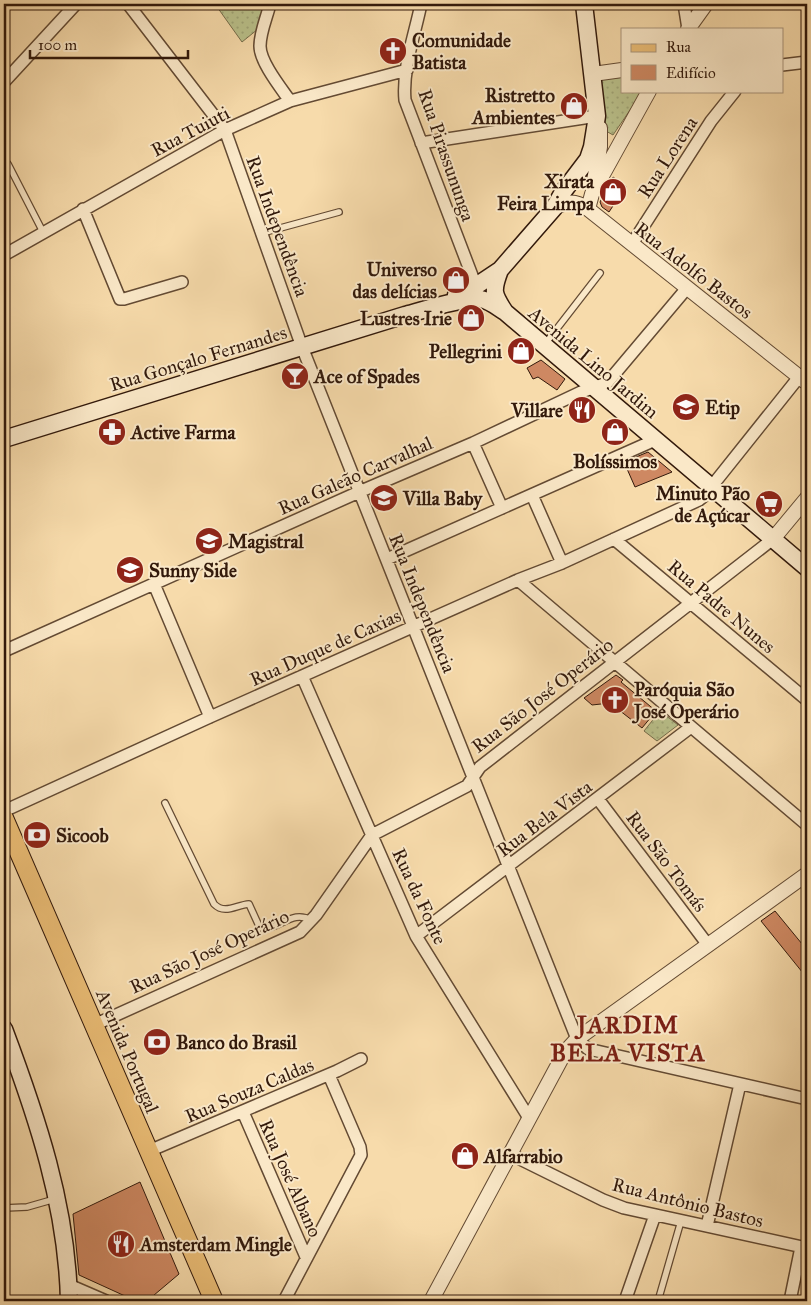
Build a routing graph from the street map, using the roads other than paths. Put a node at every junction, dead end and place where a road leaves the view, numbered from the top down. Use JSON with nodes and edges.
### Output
{"nodes":[{"id":1,"x":76,"y":4,"type":"edge"},
{"id":2,"x":128,"y":4,"type":"edge"},
{"id":3,"x":270,"y":4,"type":"edge"},
{"id":4,"x":421,"y":4,"type":"edge"},
{"id":5,"x":584,"y":4,"type":"edge"},
{"id":6,"x":684,"y":4,"type":"edge"},
{"id":7,"x":706,"y":4,"type":"edge"},
{"id":8,"x":688,"y":28,"type":"edge"},
{"id":9,"x":689,"y":28,"type":"edge"},
{"id":10,"x":807,"y":62,"type":"edge"},
{"id":11,"x":784,"y":65,"type":"edge"},
{"id":12,"x":407,"y":70,"type":"junction"},
{"id":13,"x":621,"y":70,"type":"edge"},
{"id":14,"x":593,"y":74,"type":"junction"},
{"id":15,"x":4,"y":82,"type":"edge"},
{"id":16,"x":648,"y":92,"type":"edge"},
{"id":17,"x":734,"y":92,"type":"edge"},
{"id":18,"x":290,"y":101,"type":"junction"},
{"id":19,"x":597,"y":116,"type":"junction"},
{"id":20,"x":225,"y":130,"type":"junction"},
{"id":21,"x":421,"y":143,"type":"junction"},
{"id":22,"x":4,"y":163,"type":"edge"},
{"id":23,"x":592,"y":194,"type":"junction"},
{"id":24,"x":554,"y":208,"type":"junction"},
{"id":25,"x":83,"y":209,"type":"junction"},
{"id":26,"x":588,"y":209,"type":"junction"},
{"id":27,"x":339,"y":212,"type":"dead end"},
{"id":28,"x":43,"y":232,"type":"junction"},
{"id":29,"x":262,"y":234,"type":"junction"},
{"id":30,"x":632,"y":244,"type":"junction"},
{"id":31,"x":4,"y":255,"type":"edge"},
{"id":32,"x":500,"y":270,"type":"junction"},
{"id":33,"x":600,"y":273,"type":"dead end"},
{"id":34,"x":182,"y":282,"type":"dead end"},
{"id":35,"x":476,"y":286,"type":"junction"},
{"id":36,"x":687,"y":288,"type":"junction"},
{"id":37,"x":505,"y":312,"type":"junction"},
{"id":38,"x":405,"y":315,"type":"junction"},
{"id":39,"x":544,"y":345,"type":"junction"},
{"id":40,"x":302,"y":347,"type":"junction"},
{"id":41,"x":803,"y":380,"type":"edge"},
{"id":42,"x":594,"y":388,"type":"junction"},
{"id":43,"x":4,"y":439,"type":"edge"},
{"id":44,"x":655,"y":440,"type":"junction"},
{"id":45,"x":473,"y":442,"type":"junction"},
{"id":46,"x":711,"y":487,"type":"junction"},
{"id":47,"x":359,"y":492,"type":"junction"},
{"id":48,"x":532,"y":495,"type":"junction"},
{"id":49,"x":807,"y":498,"type":"edge"},
{"id":50,"x":502,"y":508,"type":"junction"},
{"id":51,"x":614,"y":539,"type":"junction"},
{"id":52,"x":773,"y":539,"type":"junction"},
{"id":53,"x":386,"y":559,"type":"junction"},
{"id":54,"x":562,"y":563,"type":"junction"},
{"id":55,"x":807,"y":568,"type":"edge"},
{"id":56,"x":518,"y":580,"type":"junction"},
{"id":57,"x":154,"y":584,"type":"junction"},
{"id":58,"x":692,"y":603,"type":"junction"},
{"id":59,"x":414,"y":627,"type":"junction"},
{"id":60,"x":4,"y":651,"type":"edge"},
{"id":61,"x":615,"y":662,"type":"junction"},
{"id":62,"x":302,"y":676,"type":"junction"},
{"id":63,"x":807,"y":700,"type":"edge"},
{"id":64,"x":210,"y":717,"type":"junction"},
{"id":65,"x":691,"y":726,"type":"junction"},
{"id":66,"x":473,"y":777,"type":"junction"},
{"id":67,"x":598,"y":799,"type":"junction"},
{"id":68,"x":165,"y":803,"type":"dead end"},
{"id":69,"x":4,"y":811,"type":"edge"},
{"id":70,"x":4,"y":818,"type":"edge"},
{"id":71,"x":807,"y":825,"type":"edge"},
{"id":72,"x":372,"y":835,"type":"junction"},
{"id":73,"x":509,"y":866,"type":"junction"},
{"id":74,"x":807,"y":874,"type":"edge"},
{"id":75,"x":312,"y":920,"type":"junction"},
{"id":76,"x":416,"y":936,"type":"junction"},
{"id":77,"x":708,"y":945,"type":"junction"},
{"id":78,"x":94,"y":1024,"type":"junction"},
{"id":79,"x":4,"y":1029,"type":"edge"},
{"id":80,"x":577,"y":1040,"type":"junction"},
{"id":81,"x":362,"y":1059,"type":"dead end"},
{"id":82,"x":329,"y":1074,"type":"junction"},
{"id":83,"x":740,"y":1084,"type":"junction"},
{"id":84,"x":807,"y":1099,"type":"edge"},
{"id":85,"x":243,"y":1112,"type":"junction"},
{"id":86,"x":529,"y":1118,"type":"junction"},
{"id":87,"x":149,"y":1151,"type":"junction"},
{"id":88,"x":510,"y":1154,"type":"junction"},
{"id":89,"x":57,"y":1199,"type":"junction"},
{"id":90,"x":4,"y":1208,"type":"edge"},
{"id":91,"x":655,"y":1215,"type":"junction"},
{"id":92,"x":681,"y":1220,"type":"junction"},
{"id":93,"x":708,"y":1226,"type":"junction"},
{"id":94,"x":804,"y":1248,"type":"edge"},
{"id":95,"x":306,"y":1257,"type":"junction"},
{"id":96,"x":69,"y":1293,"type":"edge"},
{"id":97,"x":106,"y":1301,"type":"edge"},
{"id":98,"x":214,"y":1301,"type":"edge"},
{"id":99,"x":284,"y":1301,"type":"edge"},
{"id":100,"x":431,"y":1301,"type":"edge"},
{"id":101,"x":625,"y":1301,"type":"edge"},
{"id":102,"x":658,"y":1301,"type":"edge"},
{"id":103,"x":790,"y":1301,"type":"edge"}],
"edges":[{"from":1,"to":15,"type":"street"},
{"from":2,"to":20,"type":"street","name":"Rua Independência"},
{"from":3,"to":18,"type":"street"},
{"from":4,"to":12,"type":"street","name":"Rua Pirassununga"},
{"from":5,"to":14,"type":"main road","name":"Rua Gonçalo Fernandes"},
{"from":6,"to":8,"type":"street"},
{"from":7,"to":9,"type":"street"},
{"from":10,"to":11,"type":"street"},
{"from":12,"to":18,"type":"street","name":"Rua Tuiuti"},
{"from":12,"to":21,"type":"street","name":"Rua Pirassununga"},
{"from":13,"to":14,"type":"street"},
{"from":14,"to":19,"type":"main road","name":"Rua Gonçalo Fernandes"},
{"from":16,"to":23,"type":"street"},
{"from":17,"to":30,"type":"street","name":"Rua Lorena"},
{"from":18,"to":20,"type":"street","name":"Rua Tuiuti"},
{"from":19,"to":21,"type":"street"},
{"from":19,"to":23,"type":"street"},
{"from":19,"to":24,"type":"main road","name":"Rua Gonçalo Fernandes"},
{"from":20,"to":25,"type":"street","name":"Rua Tuiuti"},
{"from":20,"to":29,"type":"street","name":"Rua Independência"},
{"from":21,"to":35,"type":"street","name":"Rua Pirassununga"},
{"from":22,"to":28,"type":"lane"},
{"from":23,"to":26,"type":"street"},
{"from":24,"to":26,"type":"street","name":"Rua Adolfo Bastos"},
{"from":24,"to":32,"type":"main road","name":"Rua Gonçalo Fernandes"},
{"from":25,"to":28,"type":"street","name":"Rua Tuiuti"},
{"from":25,"to":34,"type":"street"},
{"from":26,"to":30,"type":"street","name":"Rua Adolfo Bastos"},
{"from":27,"to":29,"type":"lane"},
{"from":28,"to":31,"type":"street","name":"Rua Tuiuti"},
{"from":29,"to":40,"type":"street","name":"Rua Independência"},
{"from":30,"to":36,"type":"street","name":"Rua Adolfo Bastos"},
{"from":32,"to":35,"type":"main road","name":"Rua Gonçalo Fernandes"},
{"from":32,"to":37,"type":"main road","name":"Avenida Lino Jardim"},
{"from":33,"to":39,"type":"lane"},
{"from":35,"to":38,"type":"main road","name":"Rua Gonçalo Fernandes"},
{"from":36,"to":41,"type":"street","name":"Rua Adolfo Bastos"},
{"from":36,"to":42,"type":"street","name":"Rua Galeão Carvalhal"},
{"from":37,"to":38,"type":"main road","name":"Rua Gonçalo Fernandes"},
{"from":37,"to":39,"type":"main road","name":"Avenida Lino Jardim"},
{"from":38,"to":40,"type":"main road","name":"Rua Gonçalo Fernandes"},
{"from":39,"to":42,"type":"main road","name":"Avenida Lino Jardim"},
{"from":40,"to":43,"type":"main road","name":"Rua Gonçalo Fernandes"},
{"from":40,"to":47,"type":"street","name":"Rua Independência"},
{"from":41,"to":46,"type":"street","name":"Rua Duque de Caxias"},
{"from":42,"to":44,"type":"main road","name":"Avenida Lino Jardim"},
{"from":42,"to":45,"type":"street","name":"Rua Galeão Carvalhal"},
{"from":44,"to":46,"type":"main road","name":"Avenida Lino Jardim"},
{"from":44,"to":48,"type":"street"},
{"from":45,"to":47,"type":"street","name":"Rua Galeão Carvalhal"},
{"from":45,"to":50,"type":"street"},
{"from":46,"to":51,"type":"street","name":"Rua Duque de Caxias"},
{"from":46,"to":52,"type":"main road","name":"Avenida Lino Jardim"},
{"from":47,"to":53,"type":"street","name":"Rua Independência"},
{"from":47,"to":57,"type":"street","name":"Rua Galeão Carvalhal"},
{"from":48,"to":50,"type":"street"},
{"from":48,"to":54,"type":"street"},
{"from":49,"to":52,"type":"street","name":"Rua São José Operário"},
{"from":50,"to":53,"type":"street"},
{"from":51,"to":54,"type":"street","name":"Rua Duque de Caxias"},
{"from":51,"to":58,"type":"street","name":"Rua Padre Nunes"},
{"from":52,"to":55,"type":"main road","name":"Avenida Lino Jardim"},
{"from":52,"to":58,"type":"street","name":"Rua São José Operário"},
{"from":53,"to":59,"type":"street","name":"Rua Independência"},
{"from":54,"to":56,"type":"street","name":"Rua Duque de Caxias"},
{"from":56,"to":59,"type":"street","name":"Rua Duque de Caxias"},
{"from":56,"to":61,"type":"street"},
{"from":57,"to":60,"type":"street","name":"Rua Galeão Carvalhal"},
{"from":57,"to":64,"type":"street"},
{"from":58,"to":61,"type":"street","name":"Rua São José Operário"},
{"from":58,"to":63,"type":"street","name":"Rua Padre Nunes"},
{"from":59,"to":62,"type":"street","name":"Rua Duque de Caxias"},
{"from":59,"to":66,"type":"street","name":"Rua Independência"},
{"from":61,"to":65,"type":"street"},
{"from":61,"to":66,"type":"street","name":"Rua São José Operário"},
{"from":62,"to":64,"type":"street","name":"Rua Duque de Caxias"},
{"from":62,"to":72,"type":"street","name":"Rua da Fonte"},
{"from":64,"to":69,"type":"street","name":"Rua Duque de Caxias"},
{"from":65,"to":67,"type":"street","name":"Rua Bela Vista"},
{"from":65,"to":71,"type":"street"},
{"from":66,"to":72,"type":"street","name":"Rua São José Operário"},
{"from":66,"to":73,"type":"street","name":"Rua Independência"},
{"from":67,"to":73,"type":"street","name":"Rua Bela Vista"},
{"from":67,"to":77,"type":"street","name":"Rua São Tomás"},
{"from":68,"to":75,"type":"lane"},
{"from":70,"to":78,"type":"main road","name":"Avenida Portugal"},
{"from":72,"to":75,"type":"street","name":"Rua São José Operário"},
{"from":72,"to":76,"type":"street","name":"Rua da Fonte"},
{"from":73,"to":76,"type":"street","name":"Rua Bela Vista"},
{"from":73,"to":80,"type":"street","name":"Rua Independência"},
{"from":74,"to":77,"type":"street"},
{"from":75,"to":78,"type":"street","name":"Rua São José Operário"},
{"from":76,"to":86,"type":"street","name":"Rua da Fonte"},
{"from":77,"to":80,"type":"street"},
{"from":78,"to":87,"type":"main road","name":"Avenida Portugal"},
{"from":79,"to":89,"type":"main road"},
{"from":80,"to":83,"type":"street"},
{"from":80,"to":86,"type":"street"},
{"from":81,"to":82,"type":"street","name":"Rua Souza Caldas"},
{"from":82,"to":85,"type":"street","name":"Rua Souza Caldas"},
{"from":82,"to":95,"type":"street"},
{"from":83,"to":84,"type":"street"},
{"from":83,"to":93,"type":"street"},
{"from":85,"to":87,"type":"street","name":"Rua Souza Caldas"},
{"from":85,"to":95,"type":"street","name":"Rua José Albano"},
{"from":86,"to":88,"type":"street"},
{"from":87,"to":98,"type":"main road","name":"Avenida Portugal"},
{"from":88,"to":91,"type":"street","name":"Rua Antônio Bastos"},
{"from":88,"to":100,"type":"street"},
{"from":89,"to":90,"type":"lane"},
{"from":89,"to":96,"type":"main road"},
{"from":91,"to":92,"type":"street","name":"Rua Antônio Bastos"},
{"from":91,"to":101,"type":"street"},
{"from":92,"to":93,"type":"street","name":"Rua Antônio Bastos"},
{"from":92,"to":102,"type":"lane"},
{"from":93,"to":94,"type":"street","name":"Rua Antônio Bastos"},
{"from":94,"to":103,"type":"street"},
{"from":95,"to":99,"type":"street"},
{"from":96,"to":97,"type":"street"}]}
